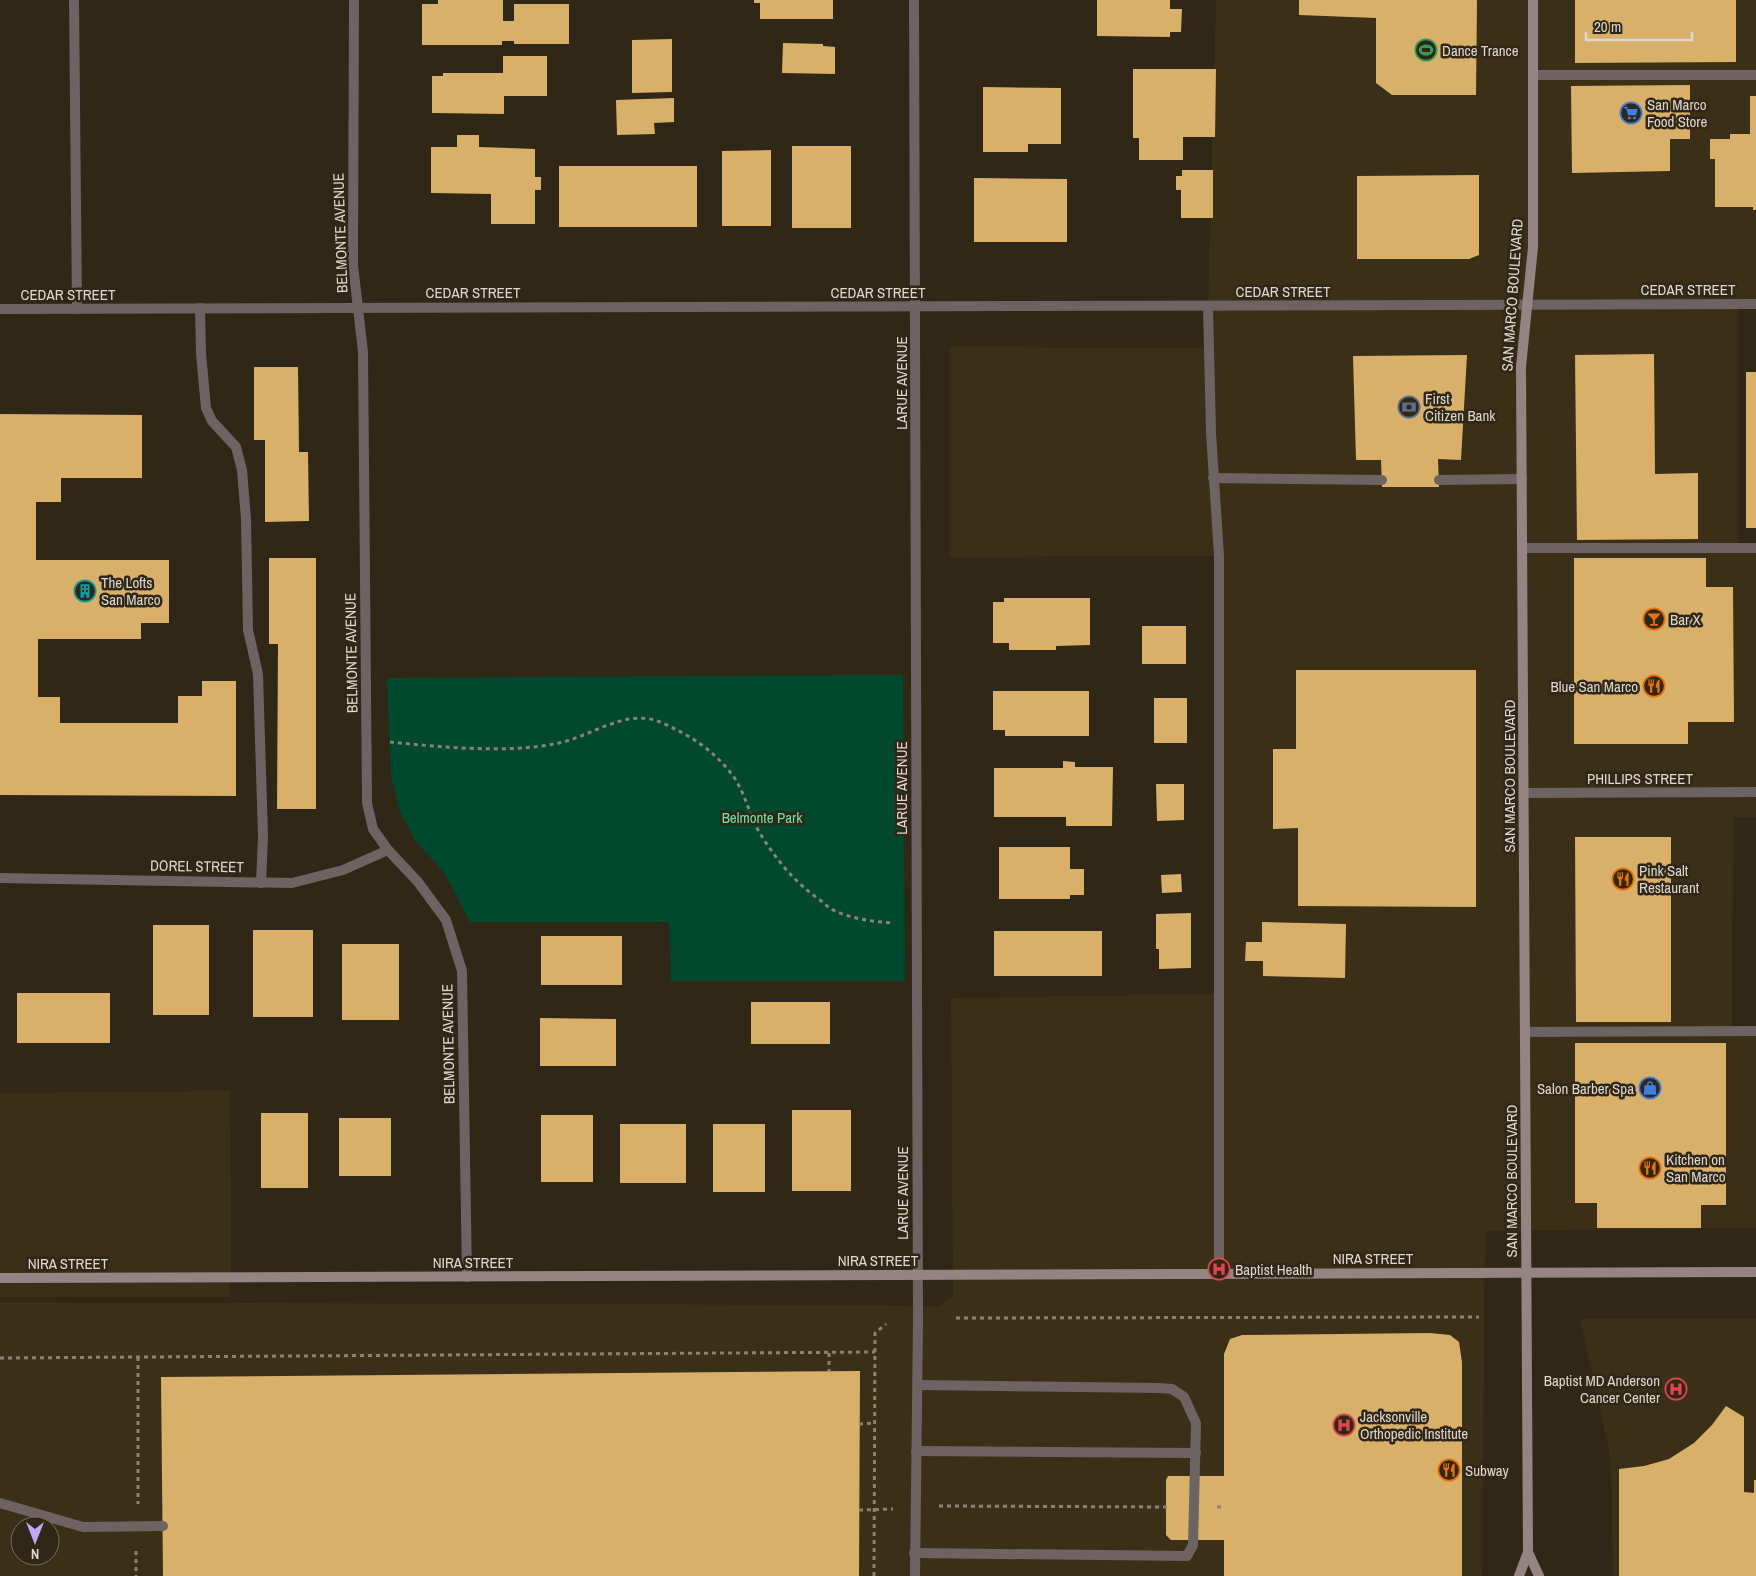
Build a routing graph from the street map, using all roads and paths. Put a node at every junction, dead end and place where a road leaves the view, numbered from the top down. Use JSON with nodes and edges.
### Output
{"nodes":[{"id":1,"x":74,"y":0,"type":"edge"},
{"id":2,"x":354,"y":0,"type":"edge"},
{"id":3,"x":914,"y":0,"type":"edge"},
{"id":4,"x":1532,"y":0,"type":"edge"},
{"id":5,"x":1533,"y":75,"type":"junction"},
{"id":6,"x":1756,"y":75,"type":"edge"},
{"id":7,"x":1756,"y":304,"type":"edge"},
{"id":8,"x":1527,"y":305,"type":"junction"},
{"id":9,"x":1208,"y":306,"type":"junction"},
{"id":10,"x":358,"y":307,"type":"junction"},
{"id":11,"x":915,"y":307,"type":"junction"},
{"id":12,"x":200,"y":308,"type":"junction"},
{"id":13,"x":0,"y":309,"type":"edge"},
{"id":14,"x":78,"y":309,"type":"junction"},
{"id":15,"x":1213,"y":478,"type":"junction"},
{"id":16,"x":1382,"y":480,"type":"dead end"},
{"id":17,"x":1439,"y":480,"type":"dead end"},
{"id":18,"x":1522,"y":480,"type":"junction"},
{"id":19,"x":1523,"y":548,"type":"junction"},
{"id":20,"x":1756,"y":548,"type":"edge"},
{"id":21,"x":367,"y":739,"type":"junction"},
{"id":22,"x":1756,"y":792,"type":"edge"},
{"id":23,"x":1524,"y":793,"type":"junction"},
{"id":24,"x":388,"y":850,"type":"junction"},
{"id":25,"x":0,"y":878,"type":"edge"},
{"id":26,"x":261,"y":882,"type":"junction"},
{"id":27,"x":916,"y":924,"type":"junction"},
{"id":28,"x":1756,"y":1031,"type":"edge"},
{"id":29,"x":1525,"y":1032,"type":"junction"},
{"id":30,"x":1756,"y":1272,"type":"edge"},
{"id":31,"x":1527,"y":1273,"type":"junction"},
{"id":32,"x":1219,"y":1274,"type":"junction"},
{"id":33,"x":917,"y":1275,"type":"junction"},
{"id":34,"x":467,"y":1277,"type":"junction"},
{"id":35,"x":0,"y":1278,"type":"edge"},
{"id":36,"x":1479,"y":1317,"type":"dead end"},
{"id":37,"x":956,"y":1318,"type":"dead end"},
{"id":38,"x":886,"y":1324,"type":"dead end"},
{"id":39,"x":875,"y":1352,"type":"junction"},
{"id":40,"x":829,"y":1353,"type":"junction"},
{"id":41,"x":138,"y":1357,"type":"junction"},
{"id":42,"x":0,"y":1358,"type":"edge"},
{"id":43,"x":829,"y":1371,"type":"dead end"},
{"id":44,"x":918,"y":1385,"type":"junction"},
{"id":45,"x":859,"y":1424,"type":"dead end"},
{"id":46,"x":875,"y":1424,"type":"junction"},
{"id":47,"x":916,"y":1451,"type":"junction"},
{"id":48,"x":1196,"y":1453,"type":"junction"},
{"id":49,"x":0,"y":1503,"type":"edge"},
{"id":50,"x":138,"y":1504,"type":"dead end"},
{"id":51,"x":939,"y":1506,"type":"dead end"},
{"id":52,"x":1194,"y":1507,"type":"junction"},
{"id":53,"x":1224,"y":1507,"type":"dead end"},
{"id":54,"x":901,"y":1508,"type":"dead end"},
{"id":55,"x":874,"y":1509,"type":"junction"},
{"id":56,"x":859,"y":1510,"type":"dead end"},
{"id":57,"x":162,"y":1526,"type":"dead end"},
{"id":58,"x":136,"y":1551,"type":"dead end"},
{"id":59,"x":1528,"y":1552,"type":"junction"},
{"id":60,"x":914,"y":1553,"type":"junction"},
{"id":61,"x":136,"y":1576,"type":"edge"},
{"id":62,"x":874,"y":1576,"type":"edge"},
{"id":63,"x":915,"y":1576,"type":"edge"},
{"id":64,"x":1519,"y":1576,"type":"edge"},
{"id":65,"x":1539,"y":1576,"type":"edge"}],
"edges":[{"from":1,"to":14,"type":"street"},
{"from":2,"to":10,"type":"street","name":"BELMONTE AVENUE"},
{"from":3,"to":11,"type":"street","name":"LARUE AVENUE"},
{"from":4,"to":5,"type":"street","name":"SAN MARCO BOULEVARD"},
{"from":5,"to":6,"type":"street"},
{"from":5,"to":8,"type":"street","name":"SAN MARCO BOULEVARD"},
{"from":7,"to":8,"type":"street","name":"CEDAR STREET"},
{"from":8,"to":9,"type":"street","name":"CEDAR STREET"},
{"from":8,"to":18,"type":"street","name":"SAN MARCO BOULEVARD"},
{"from":9,"to":11,"type":"street","name":"CEDAR STREET"},
{"from":9,"to":15,"type":"street"},
{"from":10,"to":11,"type":"street","name":"CEDAR STREET"},
{"from":10,"to":12,"type":"street","name":"CEDAR STREET"},
{"from":10,"to":21,"type":"street","name":"BELMONTE AVENUE"},
{"from":11,"to":27,"type":"street","name":"LARUE AVENUE"},
{"from":12,"to":14,"type":"street","name":"CEDAR STREET"},
{"from":12,"to":26,"type":"street"},
{"from":13,"to":14,"type":"street","name":"CEDAR STREET"},
{"from":15,"to":16,"type":"street"},
{"from":15,"to":32,"type":"street"},
{"from":17,"to":18,"type":"street"},
{"from":18,"to":19,"type":"street","name":"SAN MARCO BOULEVARD"},
{"from":19,"to":20,"type":"street"},
{"from":19,"to":23,"type":"street","name":"SAN MARCO BOULEVARD"},
{"from":21,"to":24,"type":"street","name":"BELMONTE AVENUE"},
{"from":21,"to":27,"type":"path"},
{"from":22,"to":23,"type":"street","name":"PHILLIPS STREET"},
{"from":23,"to":29,"type":"street","name":"SAN MARCO BOULEVARD"},
{"from":24,"to":26,"type":"street","name":"DOREL STREET"},
{"from":24,"to":34,"type":"street","name":"BELMONTE AVENUE"},
{"from":25,"to":26,"type":"street","name":"DOREL STREET"},
{"from":27,"to":33,"type":"street","name":"LARUE AVENUE"},
{"from":28,"to":29,"type":"street"},
{"from":29,"to":31,"type":"street","name":"SAN MARCO BOULEVARD"},
{"from":30,"to":31,"type":"street","name":"NIRA STREET"},
{"from":31,"to":32,"type":"street","name":"NIRA STREET"},
{"from":31,"to":59,"type":"street","name":"SAN MARCO BOULEVARD"},
{"from":32,"to":33,"type":"street","name":"NIRA STREET"},
{"from":33,"to":34,"type":"street","name":"NIRA STREET"},
{"from":33,"to":44,"type":"street","name":"LARUE AVENUE"},
{"from":34,"to":35,"type":"street","name":"NIRA STREET"},
{"from":36,"to":37,"type":"path"},
{"from":38,"to":39,"type":"path"},
{"from":39,"to":40,"type":"path"},
{"from":39,"to":46,"type":"path"},
{"from":40,"to":41,"type":"path"},
{"from":40,"to":43,"type":"path"},
{"from":41,"to":42,"type":"path"},
{"from":41,"to":50,"type":"path"},
{"from":44,"to":47,"type":"street","name":"LARUE AVENUE"},
{"from":44,"to":48,"type":"street"},
{"from":45,"to":46,"type":"path"},
{"from":46,"to":55,"type":"path"},
{"from":47,"to":48,"type":"street"},
{"from":47,"to":60,"type":"street","name":"LARUE AVENUE"},
{"from":48,"to":52,"type":"street"},
{"from":49,"to":57,"type":"street"},
{"from":51,"to":52,"type":"path"},
{"from":52,"to":53,"type":"path"},
{"from":52,"to":60,"type":"street"},
{"from":54,"to":55,"type":"path"},
{"from":55,"to":56,"type":"path"},
{"from":55,"to":62,"type":"path"},
{"from":58,"to":61,"type":"path"},
{"from":59,"to":64,"type":"street","name":"SAN MARCO BOULEVARD"},
{"from":59,"to":65,"type":"street","name":"SAN MARCO BOULEVARD"},
{"from":60,"to":63,"type":"street","name":"LARUE AVENUE"}]}
